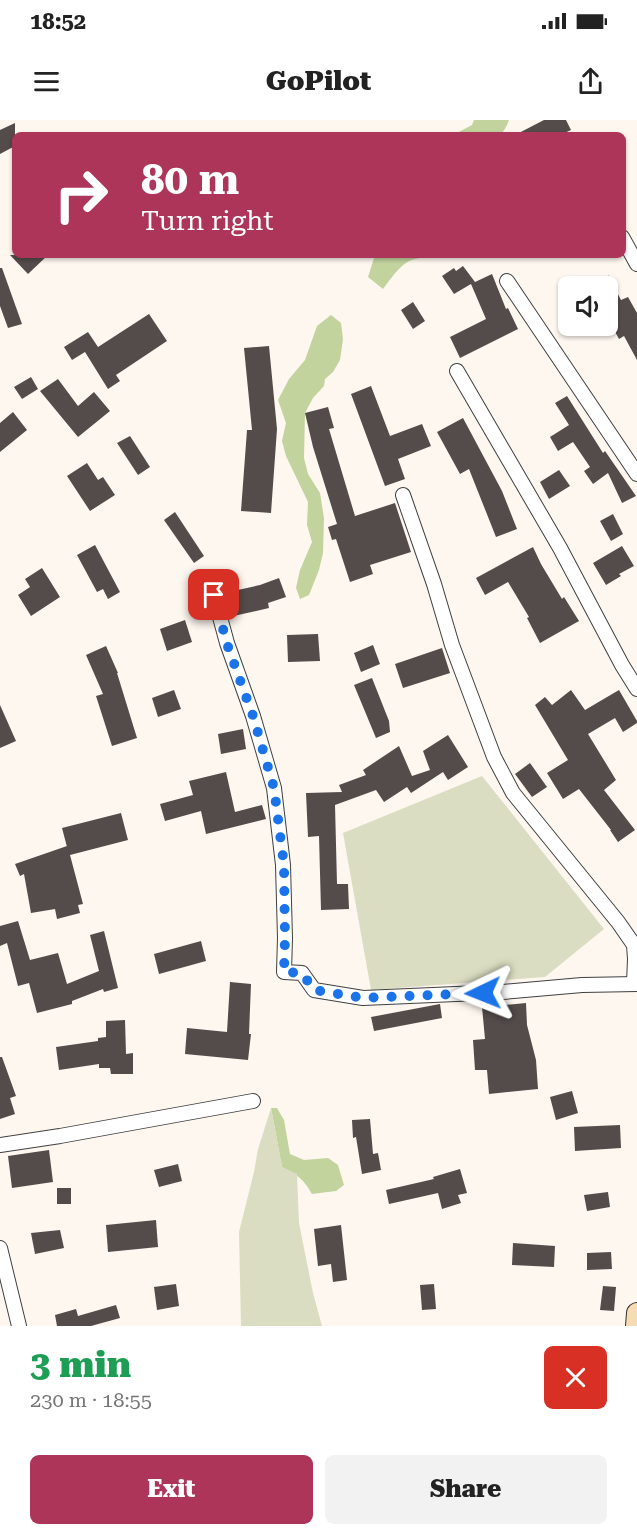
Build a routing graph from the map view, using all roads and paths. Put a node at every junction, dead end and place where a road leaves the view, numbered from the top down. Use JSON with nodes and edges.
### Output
{"nodes":[{"id":1,"x":626,"y":244,"type":"edge"},
{"id":2,"x":637,"y":264,"type":"edge"},
{"id":3,"x":507,"y":280,"type":"dead end"},
{"id":4,"x":456,"y":371,"type":"dead end"},
{"id":5,"x":637,"y":474,"type":"edge"},
{"id":6,"x":403,"y":495,"type":"dead end"},
{"id":7,"x":214,"y":595,"type":"dead end"},
{"id":8,"x":637,"y":689,"type":"edge"},
{"id":9,"x":635,"y":984,"type":"edge"},
{"id":10,"x":253,"y":1101,"type":"dead end"},
{"id":11,"x":0,"y":1144,"type":"edge"},
{"id":12,"x":0,"y":1248,"type":"edge"},
{"id":13,"x":637,"y":1313,"type":"edge"},
{"id":14,"x":20,"y":1326,"type":"edge"},
{"id":15,"x":636,"y":1326,"type":"edge"}],
"edges":[{"from":1,"to":2,"type":"street"},
{"from":3,"to":5,"type":"street"},
{"from":4,"to":8,"type":"street"},
{"from":6,"to":9,"type":"street"},
{"from":7,"to":9,"type":"street"},
{"from":10,"to":11,"type":"street"},
{"from":12,"to":14,"type":"street"},
{"from":13,"to":15,"type":"main road"}]}
